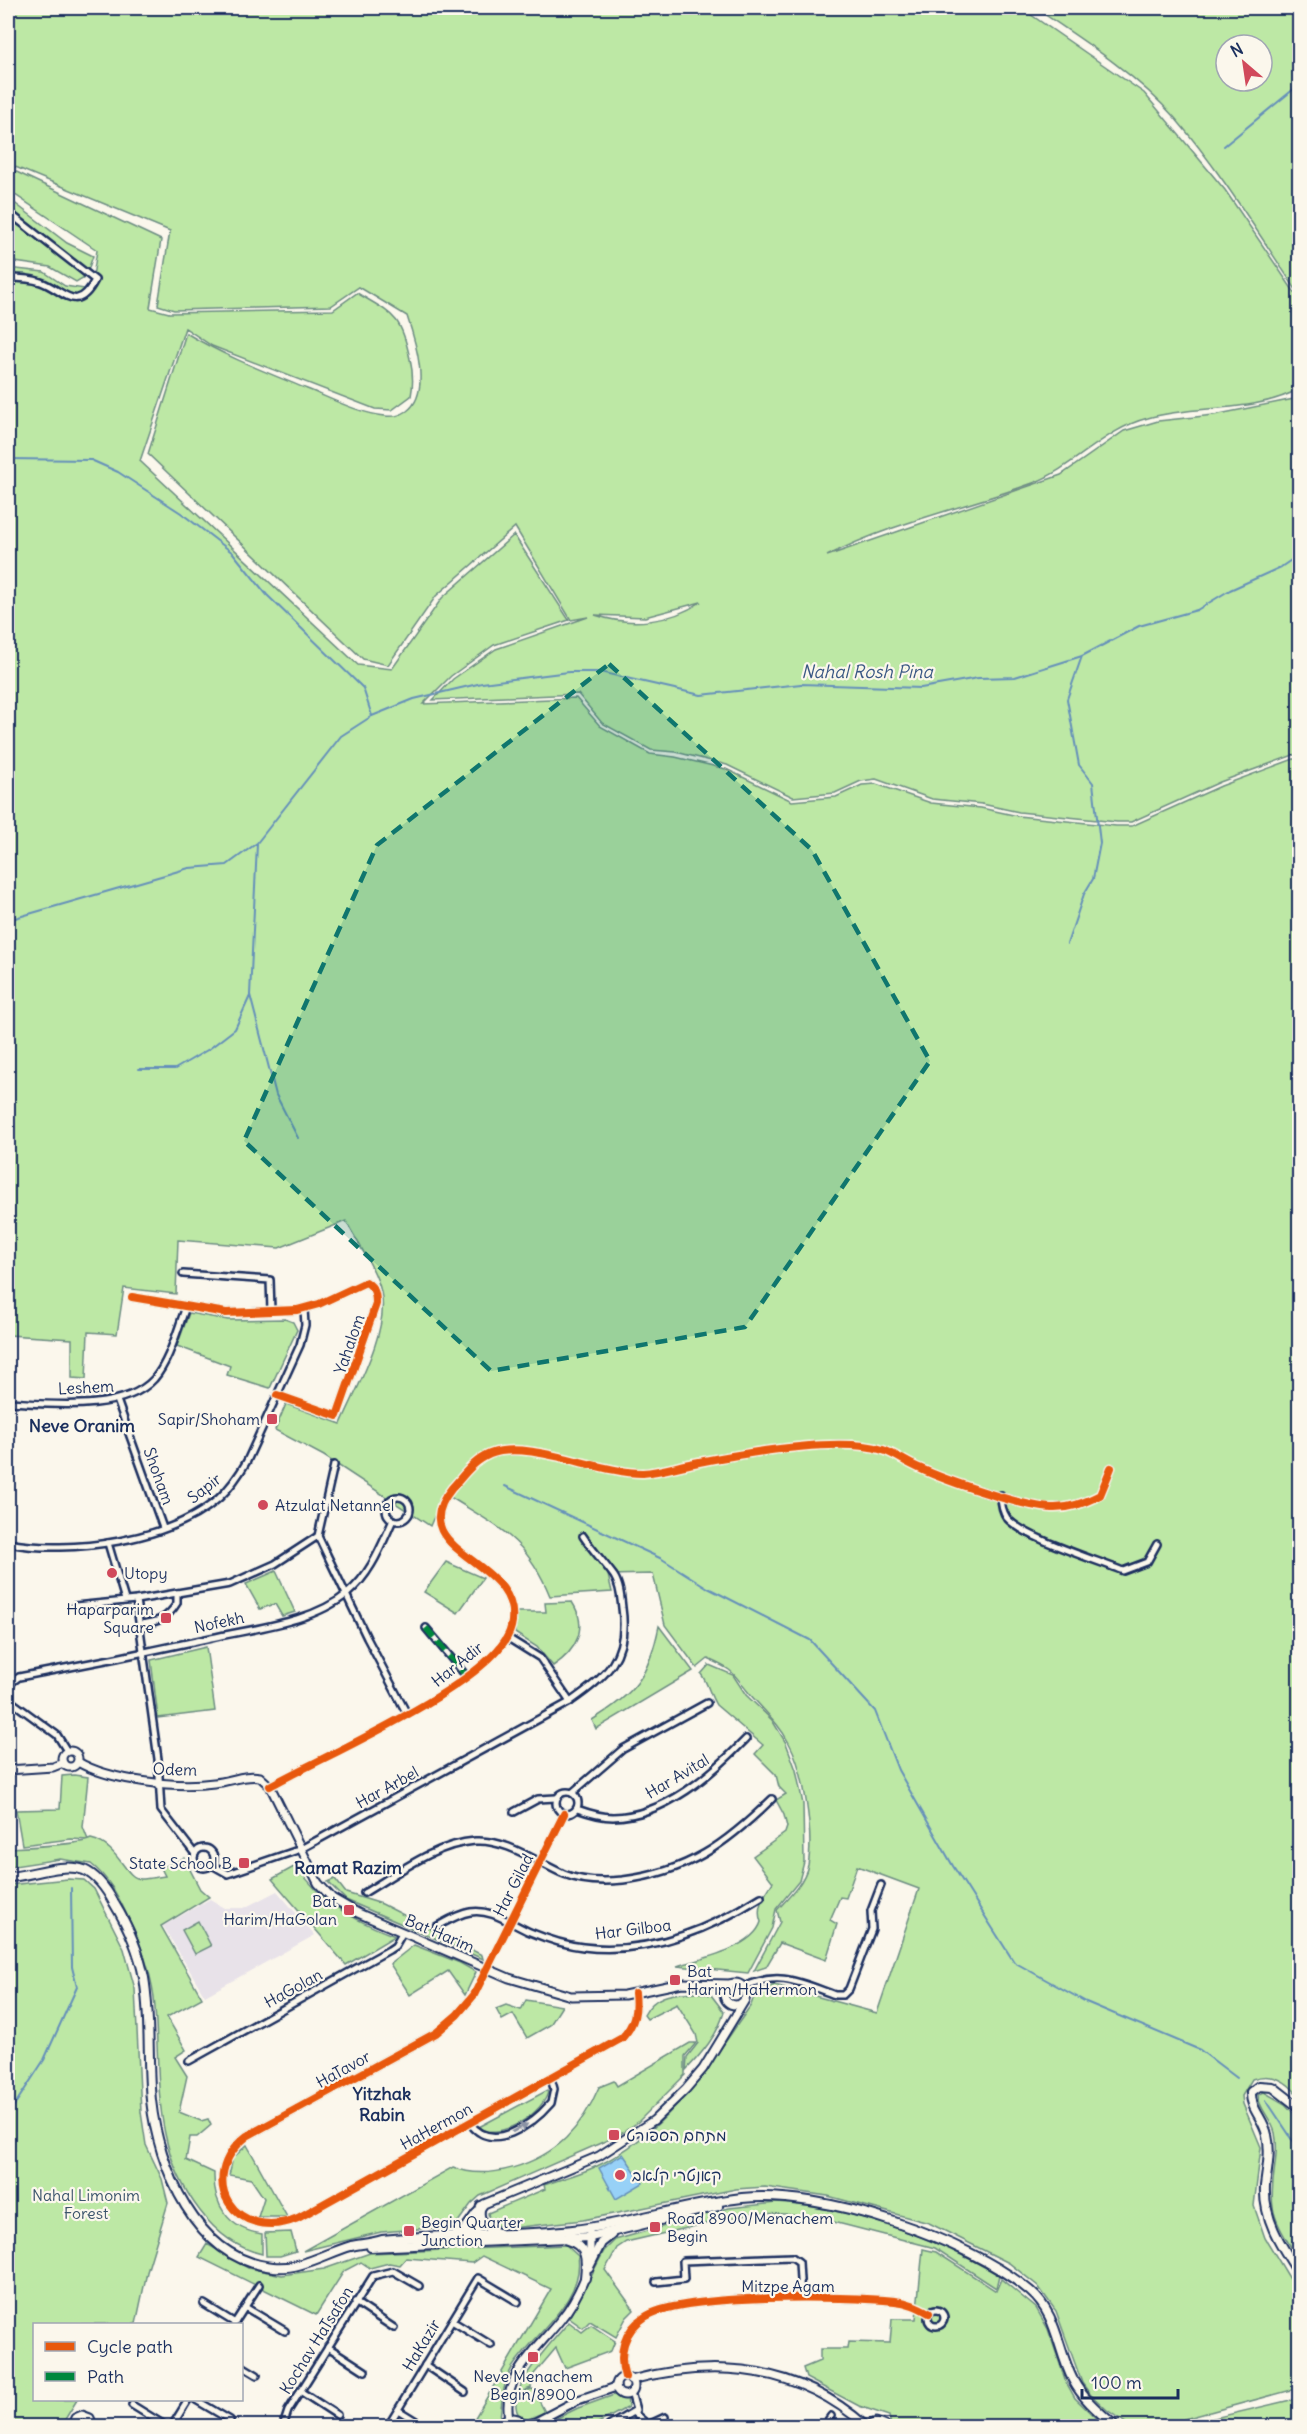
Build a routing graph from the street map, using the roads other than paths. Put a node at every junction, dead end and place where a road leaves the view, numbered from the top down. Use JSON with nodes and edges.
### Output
{"nodes":[{"id":1,"x":8,"y":212,"type":"edge"},
{"id":2,"x":8,"y":278,"type":"edge"},
{"id":3,"x":183,"y":1274,"type":"dead end"},
{"id":4,"x":132,"y":1298,"type":"dead end"},
{"id":5,"x":186,"y":1307,"type":"junction"},
{"id":6,"x":304,"y":1309,"type":"junction"},
{"id":7,"x":271,"y":1311,"type":"junction"},
{"id":8,"x":277,"y":1395,"type":"junction"},
{"id":9,"x":117,"y":1400,"type":"junction"},
{"id":10,"x":8,"y":1402,"type":"edge"},
{"id":11,"x":334,"y":1465,"type":"dead end"},
{"id":12,"x":1111,"y":1468,"type":"dead end"},
{"id":13,"x":1001,"y":1495,"type":"junction"},
{"id":14,"x":393,"y":1520,"type":"junction"},
{"id":15,"x":163,"y":1528,"type":"junction"},
{"id":16,"x":318,"y":1536,"type":"junction"},
{"id":17,"x":583,"y":1536,"type":"dead end"},
{"id":18,"x":8,"y":1543,"type":"edge"},
{"id":19,"x":108,"y":1543,"type":"junction"},
{"id":20,"x":1157,"y":1544,"type":"dead end"},
{"id":21,"x":177,"y":1593,"type":"junction"},
{"id":22,"x":346,"y":1595,"type":"junction"},
{"id":23,"x":125,"y":1600,"type":"junction"},
{"id":24,"x":136,"y":1600,"type":"junction"},
{"id":25,"x":75,"y":1606,"type":"dead end"},
{"id":26,"x":140,"y":1624,"type":"junction"},
{"id":27,"x":426,"y":1628,"type":"dead end"},
{"id":28,"x":508,"y":1638,"type":"junction"},
{"id":29,"x":144,"y":1652,"type":"junction"},
{"id":30,"x":467,"y":1677,"type":"junction"},
{"id":31,"x":8,"y":1685,"type":"edge"},
{"id":32,"x":8,"y":1699,"type":"edge"},
{"id":33,"x":570,"y":1702,"type":"junction"},
{"id":34,"x":707,"y":1702,"type":"dead end"},
{"id":35,"x":407,"y":1714,"type":"junction"},
{"id":36,"x":746,"y":1739,"type":"dead end"},
{"id":37,"x":67,"y":1751,"type":"junction"},
{"id":38,"x":63,"y":1762,"type":"junction"},
{"id":39,"x":78,"y":1762,"type":"junction"},
{"id":40,"x":8,"y":1770,"type":"edge"},
{"id":41,"x":161,"y":1782,"type":"junction"},
{"id":42,"x":270,"y":1786,"type":"junction"},
{"id":43,"x":572,"y":1793,"type":"junction"},
{"id":44,"x":556,"y":1798,"type":"junction"},
{"id":45,"x":772,"y":1799,"type":"dead end"},
{"id":46,"x":577,"y":1809,"type":"junction"},
{"id":47,"x":514,"y":1812,"type":"dead end"},
{"id":48,"x":564,"y":1814,"type":"junction"},
{"id":49,"x":301,"y":1849,"type":"junction"},
{"id":50,"x":195,"y":1854,"type":"junction"},
{"id":51,"x":540,"y":1862,"type":"junction"},
{"id":52,"x":212,"y":1865,"type":"junction"},
{"id":53,"x":8,"y":1877,"type":"edge"},
{"id":54,"x":881,"y":1885,"type":"dead end"},
{"id":55,"x":364,"y":1893,"type":"dead end"},
{"id":56,"x":761,"y":1897,"type":"dead end"},
{"id":57,"x":509,"y":1922,"type":"junction"},
{"id":58,"x":436,"y":1927,"type":"dead end"},
{"id":59,"x":403,"y":1932,"type":"junction"},
{"id":60,"x":486,"y":1968,"type":"junction"},
{"id":61,"x":701,"y":1984,"type":"junction"},
{"id":62,"x":730,"y":1984,"type":"junction"},
{"id":63,"x":744,"y":1987,"type":"junction"},
{"id":64,"x":636,"y":1993,"type":"junction"},
{"id":65,"x":725,"y":1999,"type":"junction"},
{"id":66,"x":745,"y":2000,"type":"junction"},
{"id":67,"x":728,"y":2027,"type":"junction"},
{"id":68,"x":189,"y":2061,"type":"dead end"},
{"id":69,"x":551,"y":2078,"type":"junction"},
{"id":70,"x":1299,"y":2108,"type":"edge"},
{"id":71,"x":470,"y":2123,"type":"junction"},
{"id":72,"x":224,"y":2194,"type":"joint"},
{"id":73,"x":782,"y":2198,"type":"junction"},
{"id":74,"x":481,"y":2206,"type":"junction"},
{"id":75,"x":476,"y":2214,"type":"junction"},
{"id":76,"x":631,"y":2228,"type":"junction"},
{"id":77,"x":589,"y":2232,"type":"junction"},
{"id":78,"x":505,"y":2234,"type":"junction"},
{"id":79,"x":450,"y":2237,"type":"junction"},
{"id":80,"x":477,"y":2239,"type":"junction"},
{"id":81,"x":557,"y":2239,"type":"junction"},
{"id":82,"x":352,"y":2246,"type":"junction"},
{"id":83,"x":589,"y":2267,"type":"junction"},
{"id":84,"x":1299,"y":2275,"type":"edge"},
{"id":85,"x":585,"y":2278,"type":"junction"},
{"id":86,"x":656,"y":2282,"type":"dead end"},
{"id":87,"x":259,"y":2285,"type":"dead end"},
{"id":88,"x":419,"y":2286,"type":"dead end"},
{"id":89,"x":801,"y":2298,"type":"junction"},
{"id":90,"x":355,"y":2302,"type":"junction"},
{"id":91,"x":518,"y":2302,"type":"dead end"},
{"id":92,"x":204,"y":2304,"type":"dead end"},
{"id":93,"x":245,"y":2307,"type":"junction"},
{"id":94,"x":929,"y":2313,"type":"dead end"},
{"id":95,"x":452,"y":2321,"type":"junction"},
{"id":96,"x":233,"y":2323,"type":"edge"},
{"id":97,"x":236,"y":2323,"type":"edge"},
{"id":98,"x":394,"y":2328,"type":"dead end"},
{"id":99,"x":285,"y":2331,"type":"dead end"},
{"id":100,"x":491,"y":2345,"type":"dead end"},
{"id":101,"x":328,"y":2347,"type":"junction"},
{"id":102,"x":425,"y":2365,"type":"junction"},
{"id":103,"x":243,"y":2367,"type":"edge"},
{"id":104,"x":365,"y":2371,"type":"dead end"},
{"id":105,"x":257,"y":2375,"type":"dead end"},
{"id":106,"x":628,"y":2379,"type":"junction"},
{"id":107,"x":616,"y":2387,"type":"junction"},
{"id":108,"x":300,"y":2391,"type":"junction"},
{"id":109,"x":465,"y":2392,"type":"dead end"},
{"id":110,"x":631,"y":2392,"type":"junction"},
{"id":111,"x":187,"y":2401,"type":"edge"},
{"id":112,"x":198,"y":2401,"type":"edge"},
{"id":113,"x":132,"y":2405,"type":"dead end"},
{"id":114,"x":398,"y":2410,"type":"junction"},
{"id":115,"x":634,"y":2413,"type":"junction"},
{"id":116,"x":337,"y":2415,"type":"dead end"},
{"id":117,"x":665,"y":2416,"type":"dead end"},
{"id":118,"x":831,"y":2416,"type":"dead end"},
{"id":119,"x":509,"y":2418,"type":"junction"},
{"id":120,"x":230,"y":2420,"type":"dead end"},
{"id":121,"x":72,"y":2427,"type":"edge"},
{"id":122,"x":93,"y":2427,"type":"edge"},
{"id":123,"x":166,"y":2427,"type":"edge"},
{"id":124,"x":171,"y":2427,"type":"edge"},
{"id":125,"x":283,"y":2427,"type":"edge"},
{"id":126,"x":388,"y":2427,"type":"edge"},
{"id":127,"x":424,"y":2427,"type":"edge"},
{"id":128,"x":500,"y":2427,"type":"edge"},
{"id":129,"x":522,"y":2427,"type":"edge"},
{"id":130,"x":528,"y":2427,"type":"edge"},
{"id":131,"x":609,"y":2427,"type":"edge"},
{"id":132,"x":824,"y":2427,"type":"edge"},
{"id":133,"x":866,"y":2427,"type":"edge"},
{"id":134,"x":886,"y":2427,"type":"edge"},
{"id":135,"x":1115,"y":2427,"type":"edge"}],
"edges":[{"from":1,"to":2,"type":"street"},
{"from":3,"to":7,"type":"street"},
{"from":4,"to":5,"type":"street","name":"Yahalom"},
{"from":5,"to":7,"type":"street","name":"Yahalom"},
{"from":5,"to":9,"type":"street","name":"Leshem"},
{"from":6,"to":7,"type":"street","name":"Yahalom"},
{"from":6,"to":8,"type":"street","name":"Sapir"},
{"from":6,"to":8,"type":"street","name":"Yahalom"},
{"from":8,"to":15,"type":"street","name":"Sapir"},
{"from":9,"to":10,"type":"street","name":"Leshem"},
{"from":9,"to":15,"type":"street","name":"Shoham"},
{"from":11,"to":16,"type":"street"},
{"from":12,"to":13,"type":"street"},
{"from":13,"to":20,"type":"street"},
{"from":13,"to":28,"type":"street"},
{"from":14,"to":14,"type":"street"},
{"from":14,"to":22,"type":"street","name":"Nofekh"},
{"from":15,"to":19,"type":"street","name":"Sapir"},
{"from":16,"to":21,"type":"street"},
{"from":16,"to":22,"type":"street"},
{"from":17,"to":33,"type":"street","name":"Har Arbel"},
{"from":18,"to":19,"type":"street","name":"Sapir"},
{"from":19,"to":23,"type":"street"},
{"from":21,"to":24,"type":"street"},
{"from":21,"to":26,"type":"street"},
{"from":22,"to":29,"type":"street","name":"Nofekh"},
{"from":22,"to":35,"type":"street"},
{"from":23,"to":24,"type":"street"},
{"from":23,"to":25,"type":"street"},
{"from":24,"to":26,"type":"street"},
{"from":26,"to":29,"type":"street"},
{"from":27,"to":30,"type":"street"},
{"from":28,"to":30,"type":"street","name":"Har Adir"},
{"from":28,"to":33,"type":"street"},
{"from":29,"to":31,"type":"street","name":"Nofekh"},
{"from":29,"to":41,"type":"street"},
{"from":30,"to":35,"type":"street","name":"Har Adir"},
{"from":32,"to":37,"type":"street"},
{"from":33,"to":49,"type":"street","name":"Har Arbel"},
{"from":34,"to":43,"type":"street"},
{"from":35,"to":42,"type":"street","name":"Har Adir"},
{"from":36,"to":46,"type":"street","name":"Har Avital"},
{"from":37,"to":38,"type":"street"},
{"from":37,"to":39,"type":"street"},
{"from":38,"to":39,"type":"street"},
{"from":38,"to":40,"type":"street"},
{"from":39,"to":41,"type":"street","name":"Odem"},
{"from":41,"to":42,"type":"street","name":"Odem"},
{"from":41,"to":50,"type":"street"},
{"from":42,"to":49,"type":"street","name":"Bat Harim"},
{"from":43,"to":44,"type":"street"},
{"from":43,"to":46,"type":"street"},
{"from":44,"to":47,"type":"street"},
{"from":44,"to":48,"type":"street"},
{"from":45,"to":51,"type":"street"},
{"from":46,"to":48,"type":"street"},
{"from":48,"to":51,"type":"street","name":"Har Gilad"},
{"from":49,"to":52,"type":"street","name":"Har Arbel"},
{"from":49,"to":59,"type":"street","name":"Bat Harim"},
{"from":50,"to":52,"type":"street"},
{"from":50,"to":52,"type":"street"},
{"from":51,"to":55,"type":"street"},
{"from":51,"to":57,"type":"street","name":"Har Gilad"},
{"from":53,"to":82,"type":"main road"},
{"from":54,"to":63,"type":"street"},
{"from":56,"to":57,"type":"street","name":"Har Gilboa"},
{"from":57,"to":58,"type":"street","name":"Har Gilboa"},
{"from":57,"to":60,"type":"street","name":"Har Gilad"},
{"from":59,"to":60,"type":"street","name":"Bat Harim"},
{"from":59,"to":68,"type":"street","name":"HaGolan"},
{"from":60,"to":64,"type":"street","name":"Bat Harim"},
{"from":60,"to":72,"type":"street","name":"HaTavor"},
{"from":61,"to":62,"type":"street","name":"Bat Harim"},
{"from":61,"to":64,"type":"street","name":"Bat Harim"},
{"from":61,"to":65,"type":"street","name":"Bat Harim"},
{"from":62,"to":63,"type":"street"},
{"from":62,"to":65,"type":"street"},
{"from":63,"to":66,"type":"street"},
{"from":64,"to":69,"type":"street","name":"HaHermon"},
{"from":65,"to":66,"type":"street"},
{"from":65,"to":67,"type":"street"},
{"from":66,"to":67,"type":"street"},
{"from":67,"to":74,"type":"street"},
{"from":69,"to":71,"type":"street","name":"HaHermon"},
{"from":71,"to":69,"type":"street","one_way":true},
{"from":70,"to":84,"type":"main road"},
{"from":71,"to":72,"type":"street","name":"HaHermon"},
{"from":73,"to":76,"type":"main road"},
{"from":73,"to":77,"type":"main road"},
{"from":73,"to":135,"type":"main road"},
{"from":74,"to":75,"type":"street"},
{"from":74,"to":78,"type":"main road"},
{"from":75,"to":79,"type":"main road"},
{"from":75,"to":80,"type":"street"},
{"from":76,"to":77,"type":"main road"},
{"from":76,"to":83,"type":"main road"},
{"from":77,"to":78,"type":"main road"},
{"from":77,"to":81,"type":"main road"},
{"from":77,"to":83,"type":"street"},
{"from":78,"to":80,"type":"main road"},
{"from":79,"to":80,"type":"main road"},
{"from":79,"to":82,"type":"main road"},
{"from":80,"to":81,"type":"main road"},
{"from":80,"to":82,"type":"main road"},
{"from":81,"to":85,"type":"main road"},
{"from":83,"to":85,"type":"street"},
{"from":85,"to":119,"type":"street"},
{"from":86,"to":89,"type":"street"},
{"from":87,"to":93,"type":"street"},
{"from":88,"to":90,"type":"street","name":"Kochav HaTsafon"},
{"from":89,"to":94,"type":"street","name":"Mitzpe Agam"},
{"from":89,"to":106,"type":"street","name":"Mitzpe Agam"},
{"from":90,"to":98,"type":"street"},
{"from":90,"to":101,"type":"street","name":"Kochav HaTsafon"},
{"from":91,"to":95,"type":"street","name":"HaKazir"},
{"from":92,"to":96,"type":"street"},
{"from":93,"to":97,"type":"street"},
{"from":93,"to":99,"type":"street"},
{"from":95,"to":100,"type":"street"},
{"from":95,"to":102,"type":"street","name":"HaKazir"},
{"from":101,"to":104,"type":"street"},
{"from":101,"to":108,"type":"street","name":"Kochav HaTsafon"},
{"from":102,"to":109,"type":"street"},
{"from":102,"to":114,"type":"street","name":"HaKazir"},
{"from":103,"to":105,"type":"street"},
{"from":106,"to":107,"type":"street"},
{"from":106,"to":110,"type":"street"},
{"from":106,"to":133,"type":"street"},
{"from":107,"to":110,"type":"street"},
{"from":107,"to":130,"type":"street"},
{"from":108,"to":116,"type":"street"},
{"from":108,"to":125,"type":"street","name":"Kochav HaTsafon"},
{"from":110,"to":115,"type":"street"},
{"from":111,"to":124,"type":"street"},
{"from":112,"to":120,"type":"street"},
{"from":113,"to":123,"type":"street"},
{"from":114,"to":126,"type":"street","name":"HaKazir"},
{"from":114,"to":127,"type":"street"},
{"from":115,"to":117,"type":"street"},
{"from":115,"to":131,"type":"street"},
{"from":118,"to":132,"type":"street"},
{"from":119,"to":128,"type":"street"},
{"from":119,"to":129,"type":"street"},
{"from":121,"to":122,"type":"street"},
{"from":133,"to":134,"type":"street"}]}
